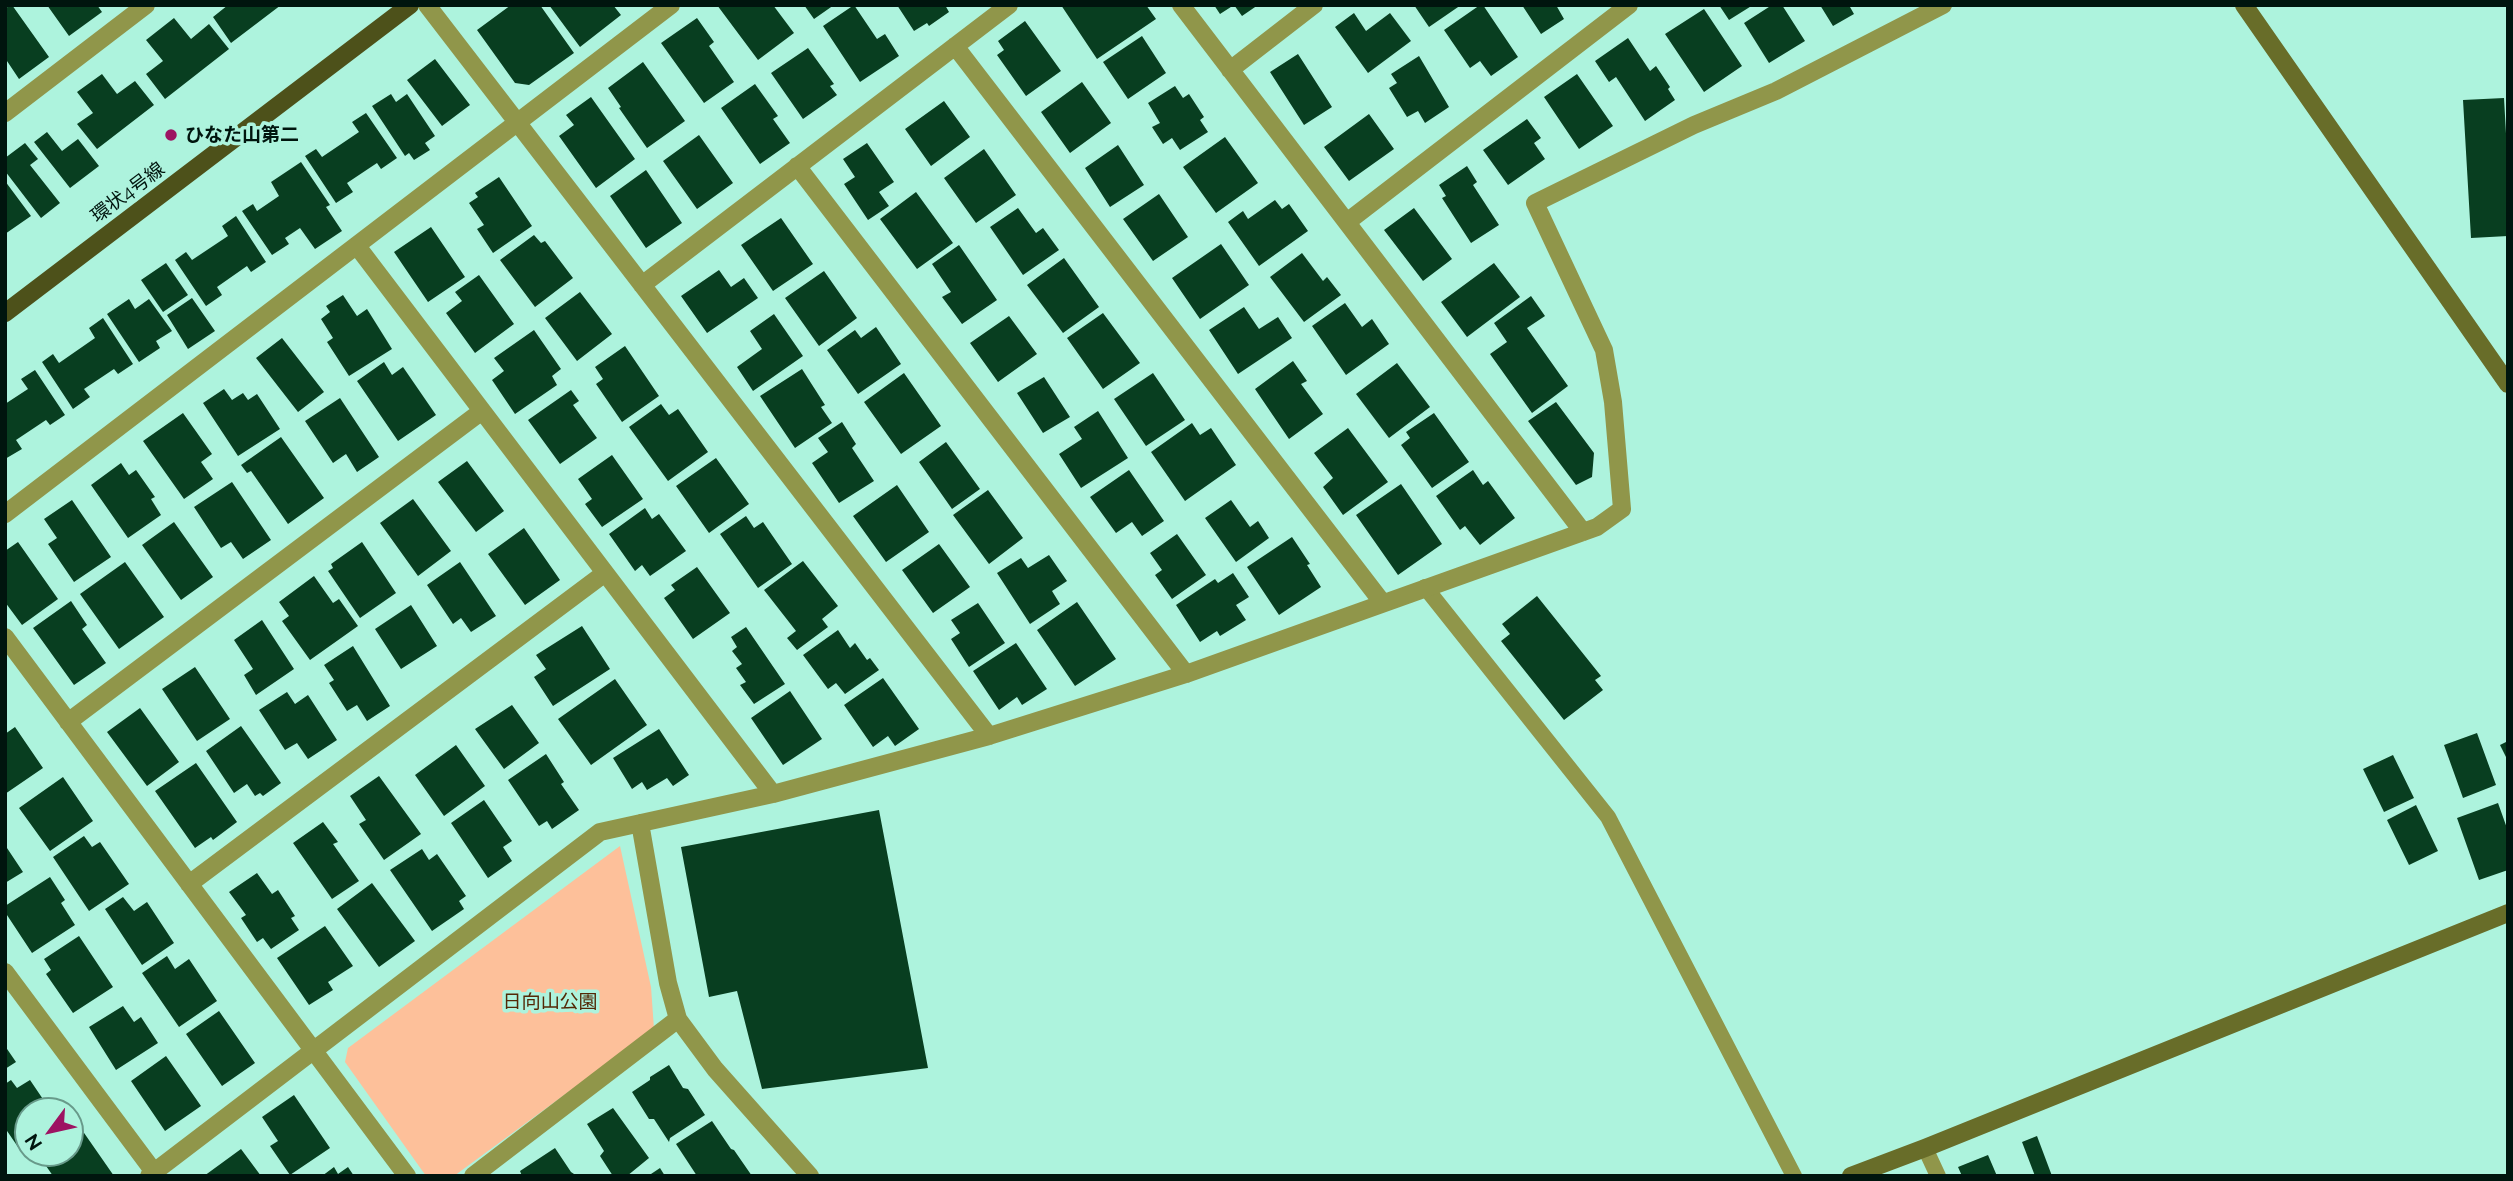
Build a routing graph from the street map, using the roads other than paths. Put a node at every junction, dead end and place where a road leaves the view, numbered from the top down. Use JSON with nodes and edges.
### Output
{"nodes":[{"id":1,"x":146,"y":5,"type":"edge"},
{"id":2,"x":410,"y":5,"type":"edge"},
{"id":3,"x":427,"y":5,"type":"edge"},
{"id":4,"x":671,"y":5,"type":"edge"},
{"id":5,"x":1010,"y":5,"type":"edge"},
{"id":6,"x":1181,"y":5,"type":"edge"},
{"id":7,"x":1314,"y":5,"type":"edge"},
{"id":8,"x":1629,"y":5,"type":"edge"},
{"id":9,"x":2244,"y":5,"type":"edge"},
{"id":10,"x":1939,"y":6,"type":"edge"},
{"id":11,"x":955,"y":47,"type":"junction"},
{"id":12,"x":1230,"y":70,"type":"junction"},
{"id":13,"x":5,"y":113,"type":"edge"},
{"id":14,"x":517,"y":123,"type":"junction"},
{"id":15,"x":797,"y":166,"type":"junction"},
{"id":16,"x":1347,"y":222,"type":"junction"},
{"id":17,"x":357,"y":246,"type":"junction"},
{"id":18,"x":642,"y":285,"type":"junction"},
{"id":19,"x":5,"y":313,"type":"edge"},
{"id":20,"x":2508,"y":384,"type":"edge"},
{"id":21,"x":482,"y":411,"type":"junction"},
{"id":22,"x":5,"y":514,"type":"edge"},
{"id":23,"x":1583,"y":532,"type":"junction"},
{"id":24,"x":605,"y":573,"type":"junction"},
{"id":25,"x":1425,"y":587,"type":"junction"},
{"id":26,"x":1382,"y":602,"type":"junction"},
{"id":27,"x":5,"y":637,"type":"edge"},
{"id":28,"x":1186,"y":674,"type":"junction"},
{"id":29,"x":68,"y":722,"type":"junction"},
{"id":30,"x":989,"y":736,"type":"junction"},
{"id":31,"x":773,"y":794,"type":"junction"},
{"id":32,"x":640,"y":823,"type":"junction"},
{"id":33,"x":189,"y":884,"type":"junction"},
{"id":34,"x":2508,"y":914,"type":"edge"},
{"id":35,"x":5,"y":972,"type":"edge"},
{"id":36,"x":678,"y":1019,"type":"junction"},
{"id":37,"x":313,"y":1051,"type":"junction"},
{"id":38,"x":1925,"y":1148,"type":"junction"},
{"id":39,"x":799,"y":1172,"type":"edge"},
{"id":40,"x":153,"y":1174,"type":"edge"},
{"id":41,"x":407,"y":1176,"type":"edge"},
{"id":42,"x":473,"y":1176,"type":"edge"},
{"id":43,"x":1794,"y":1176,"type":"edge"},
{"id":44,"x":1851,"y":1176,"type":"edge"},
{"id":45,"x":1938,"y":1176,"type":"edge"}],
"edges":[{"from":1,"to":13,"type":"street"},
{"from":2,"to":19,"type":"main road","name":"環状4号線"},
{"from":3,"to":14,"type":"street"},
{"from":4,"to":14,"type":"street"},
{"from":5,"to":11,"type":"street"},
{"from":6,"to":12,"type":"street"},
{"from":7,"to":12,"type":"street"},
{"from":8,"to":16,"type":"street"},
{"from":9,"to":20,"type":"street"},
{"from":10,"to":23,"type":"street"},
{"from":11,"to":15,"type":"street"},
{"from":11,"to":26,"type":"street"},
{"from":12,"to":16,"type":"street"},
{"from":14,"to":17,"type":"street"},
{"from":14,"to":18,"type":"street"},
{"from":15,"to":18,"type":"street"},
{"from":15,"to":28,"type":"street"},
{"from":16,"to":23,"type":"street"},
{"from":17,"to":21,"type":"street"},
{"from":17,"to":22,"type":"street"},
{"from":18,"to":30,"type":"street"},
{"from":21,"to":24,"type":"street"},
{"from":21,"to":29,"type":"street"},
{"from":23,"to":25,"type":"street"},
{"from":24,"to":31,"type":"street"},
{"from":24,"to":33,"type":"street"},
{"from":25,"to":26,"type":"street"},
{"from":25,"to":43,"type":"lane"},
{"from":26,"to":28,"type":"street"},
{"from":27,"to":29,"type":"street"},
{"from":28,"to":30,"type":"street"},
{"from":29,"to":33,"type":"street"},
{"from":30,"to":31,"type":"street"},
{"from":31,"to":32,"type":"street"},
{"from":32,"to":36,"type":"street"},
{"from":32,"to":37,"type":"street"},
{"from":33,"to":37,"type":"street"},
{"from":34,"to":38,"type":"street"},
{"from":35,"to":40,"type":"street"},
{"from":36,"to":39,"type":"street"},
{"from":36,"to":42,"type":"street"},
{"from":37,"to":40,"type":"street"},
{"from":37,"to":41,"type":"street"},
{"from":38,"to":44,"type":"street"},
{"from":38,"to":45,"type":"lane"}]}
